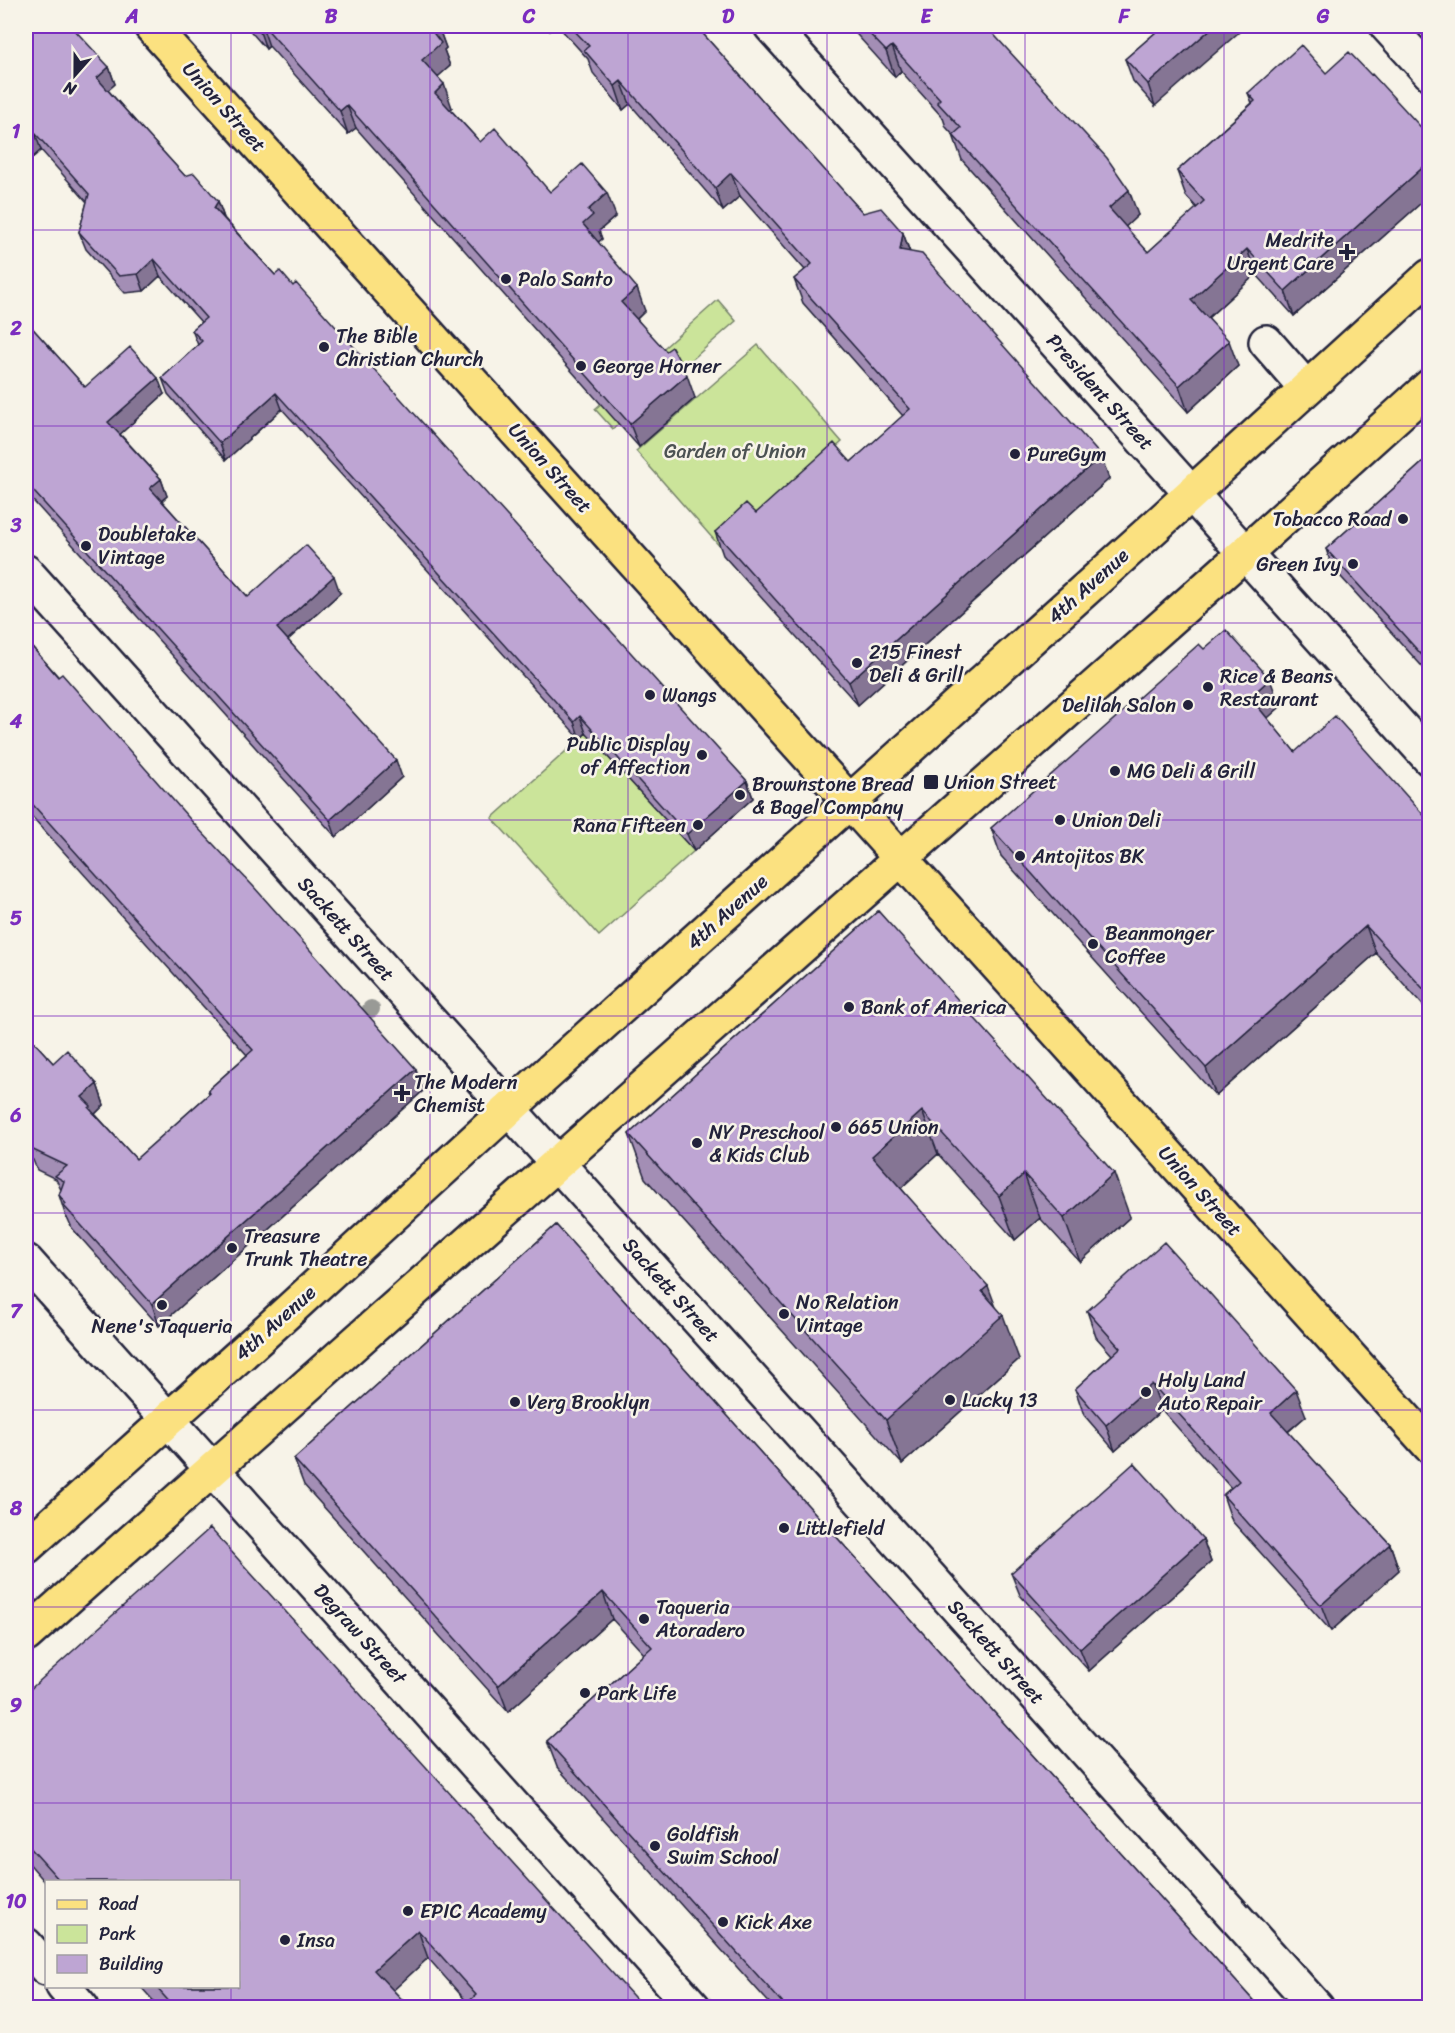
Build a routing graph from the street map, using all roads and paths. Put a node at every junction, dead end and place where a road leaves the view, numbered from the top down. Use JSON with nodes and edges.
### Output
{"nodes":[{"id":1,"x":151,"y":26,"type":"edge"},
{"id":2,"x":771,"y":26,"type":"edge"},
{"id":3,"x":1387,"y":26,"type":"edge"},
{"id":4,"x":1430,"y":73,"type":"edge"},
{"id":5,"x":1430,"y":276,"type":"edge"},
{"id":6,"x":1266,"y":342,"type":"dead end"},
{"id":7,"x":1430,"y":386,"type":"edge"},
{"id":8,"x":1306,"y":388,"type":"junction"},
{"id":9,"x":1191,"y":494,"type":"junction"},
{"id":10,"x":1244,"y":554,"type":"junction"},
{"id":11,"x":26,"y":572,"type":"edge"},
{"id":12,"x":1430,"y":759,"type":"edge"},
{"id":13,"x":849,"y":802,"type":"junction"},
{"id":14,"x":901,"y":858,"type":"junction"},
{"id":15,"x":508,"y":1109,"type":"junction"},
{"id":16,"x":557,"y":1163,"type":"junction"},
{"id":17,"x":26,"y":1261,"type":"edge"},
{"id":18,"x":168,"y":1420,"type":"junction"},
{"id":19,"x":1430,"y":1446,"type":"edge"},
{"id":20,"x":212,"y":1468,"type":"junction"},
{"id":21,"x":26,"y":1547,"type":"edge"},
{"id":22,"x":26,"y":1635,"type":"edge"},
{"id":23,"x":26,"y":1945,"type":"edge"},
{"id":24,"x":45,"y":1967,"type":"edge"},
{"id":25,"x":65,"y":1988,"type":"edge"},
{"id":26,"x":82,"y":2007,"type":"edge"},
{"id":27,"x":694,"y":2007,"type":"edge"},
{"id":28,"x":1317,"y":2007,"type":"edge"}],
"edges":[{"from":1,"to":13,"type":"main road","name":"Union Street"},
{"from":2,"to":9,"type":"street","name":"President Street"},
{"from":3,"to":4,"type":"street"},
{"from":5,"to":8,"type":"main road","name":"4th Avenue"},
{"from":6,"to":8,"type":"street"},
{"from":7,"to":10,"type":"main road"},
{"from":8,"to":9,"type":"main road","name":"4th Avenue"},
{"from":9,"to":10,"type":"street","name":"President Street"},
{"from":9,"to":13,"type":"main road","name":"4th Avenue"},
{"from":10,"to":12,"type":"street","name":"President Street"},
{"from":10,"to":14,"type":"main road"},
{"from":11,"to":15,"type":"street","name":"Sackett Street"},
{"from":13,"to":14,"type":"main road","name":"Union Street"},
{"from":13,"to":15,"type":"main road","name":"4th Avenue"},
{"from":14,"to":16,"type":"main road"},
{"from":14,"to":19,"type":"main road","name":"Union Street"},
{"from":15,"to":16,"type":"street","name":"Sackett Street"},
{"from":15,"to":18,"type":"main road","name":"4th Avenue"},
{"from":16,"to":20,"type":"main road"},
{"from":16,"to":28,"type":"street","name":"Sackett Street"},
{"from":17,"to":18,"type":"street","name":"Degraw Street"},
{"from":18,"to":20,"type":"street","name":"Degraw Street"},
{"from":18,"to":21,"type":"main road","name":"4th Avenue"},
{"from":20,"to":22,"type":"main road"},
{"from":20,"to":27,"type":"street","name":"Degraw Street"},
{"from":23,"to":24,"type":"street"},
{"from":25,"to":26,"type":"street"}]}
